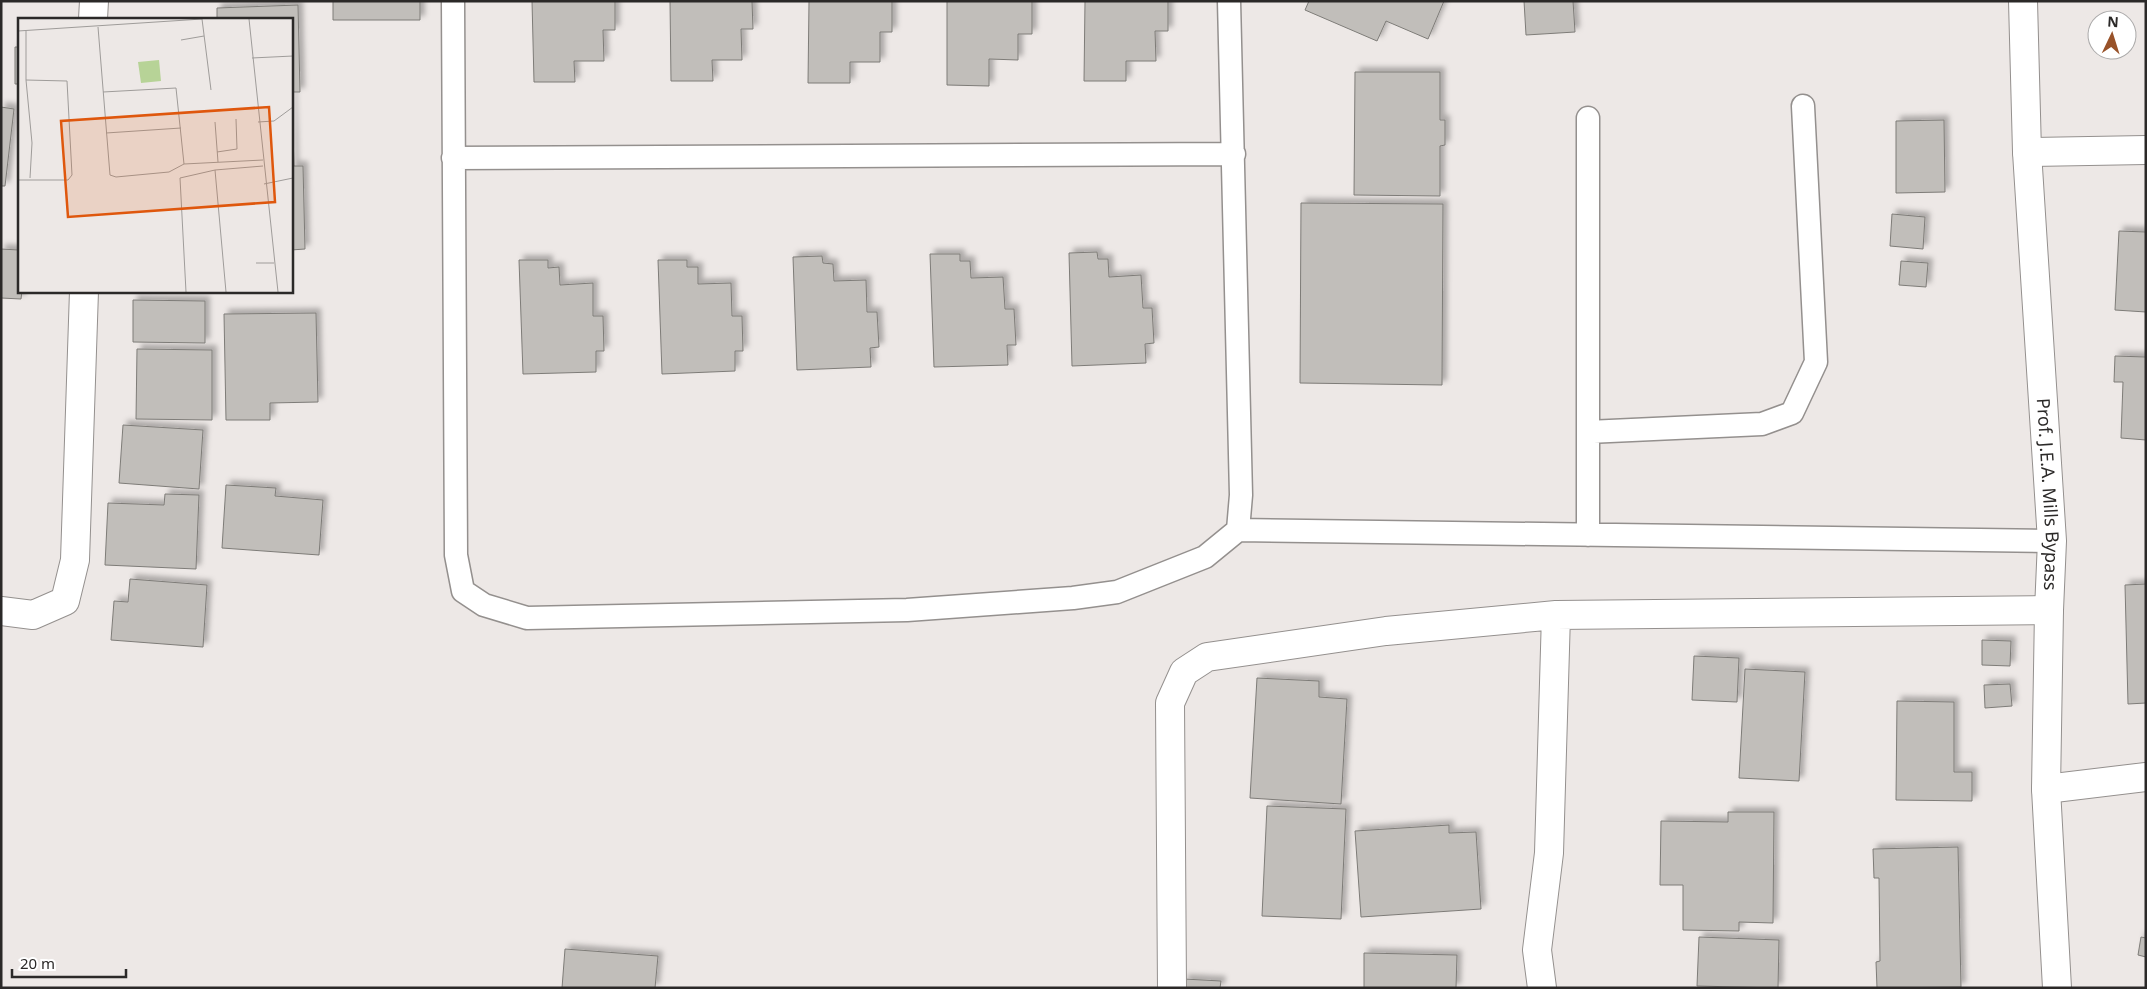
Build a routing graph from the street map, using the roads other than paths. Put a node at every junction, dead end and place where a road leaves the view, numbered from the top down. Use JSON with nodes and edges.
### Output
{"nodes":[{"id":1,"x":94,"y":1,"type":"edge"},
{"id":2,"x":453,"y":1,"type":"edge"},
{"id":3,"x":1229,"y":1,"type":"edge"},
{"id":4,"x":2023,"y":1,"type":"edge"},
{"id":5,"x":93,"y":18,"type":"edge"},
{"id":6,"x":1803,"y":106,"type":"dead end"},
{"id":7,"x":1588,"y":118,"type":"dead end"},
{"id":8,"x":2146,"y":150,"type":"edge"},
{"id":9,"x":2027,"y":152,"type":"junction"},
{"id":10,"x":1234,"y":154,"type":"junction"},
{"id":11,"x":453,"y":158,"type":"junction"},
{"id":12,"x":84,"y":292,"type":"edge"},
{"id":13,"x":1588,"y":432,"type":"junction"},
{"id":14,"x":1238,"y":530,"type":"junction"},
{"id":15,"x":1588,"y":534,"type":"junction"},
{"id":16,"x":2052,"y":541,"type":"junction"},
{"id":17,"x":2049,"y":610,"type":"junction"},
{"id":18,"x":1,"y":611,"type":"edge"},
{"id":19,"x":1556,"y":615,"type":"junction"},
{"id":20,"x":2146,"y":778,"type":"edge"},
{"id":21,"x":2046,"y":789,"type":"junction"},
{"id":22,"x":1172,"y":988,"type":"edge"},
{"id":23,"x":1542,"y":988,"type":"edge"},
{"id":24,"x":2057,"y":988,"type":"edge"}],
"edges":[{"from":1,"to":5,"type":"street"},
{"from":2,"to":11,"type":"lane"},
{"from":3,"to":10,"type":"lane"},
{"from":4,"to":9,"type":"street","name":"Prof. J.E.A. Mills Bypass"},
{"from":6,"to":13,"type":"lane"},
{"from":7,"to":13,"type":"lane"},
{"from":8,"to":9,"type":"street"},
{"from":9,"to":16,"type":"street","name":"Prof. J.E.A. Mills Bypass"},
{"from":10,"to":11,"type":"lane"},
{"from":10,"to":14,"type":"lane"},
{"from":11,"to":14,"type":"lane"},
{"from":12,"to":18,"type":"street"},
{"from":13,"to":15,"type":"lane"},
{"from":14,"to":15,"type":"lane"},
{"from":15,"to":16,"type":"lane"},
{"from":16,"to":17,"type":"street","name":"Prof. J.E.A. Mills Bypass"},
{"from":17,"to":19,"type":"street"},
{"from":17,"to":21,"type":"street","name":"Prof. J.E.A. Mills Bypass"},
{"from":19,"to":22,"type":"street"},
{"from":19,"to":23,"type":"street"},
{"from":20,"to":21,"type":"street"},
{"from":21,"to":24,"type":"street","name":"Prof. J.E.A. Mills Bypass"}]}
